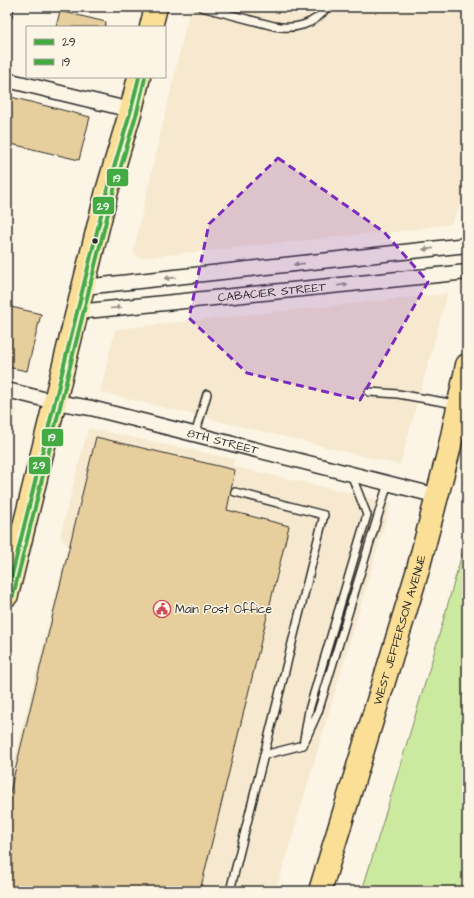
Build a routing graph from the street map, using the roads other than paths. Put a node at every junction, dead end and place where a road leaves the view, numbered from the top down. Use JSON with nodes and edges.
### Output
{"nodes":[{"id":1,"x":10,"y":7,"type":"edge"},
{"id":2,"x":156,"y":7,"type":"edge"},
{"id":3,"x":201,"y":7,"type":"edge"},
{"id":4,"x":327,"y":7,"type":"edge"},
{"id":5,"x":7,"y":18,"type":"edge"},
{"id":6,"x":151,"y":26,"type":"edge"},
{"id":7,"x":139,"y":78,"type":"edge"},
{"id":8,"x":7,"y":80,"type":"edge"},
{"id":9,"x":131,"y":110,"type":"junction"},
{"id":10,"x":467,"y":245,"type":"edge"},
{"id":11,"x":467,"y":272,"type":"edge"},
{"id":12,"x":84,"y":287,"type":"junction"},
{"id":13,"x":77,"y":312,"type":"junction"},
{"id":14,"x":467,"y":365,"type":"edge"},
{"id":15,"x":7,"y":390,"type":"edge"},
{"id":16,"x":369,"y":392,"type":"dead end"},
{"id":17,"x":207,"y":394,"type":"dead end"},
{"id":18,"x":55,"y":402,"type":"junction"},
{"id":19,"x":459,"y":405,"type":"junction"},
{"id":20,"x":195,"y":435,"type":"junction"},
{"id":21,"x":351,"y":474,"type":"junction"},
{"id":22,"x":388,"y":483,"type":"junction"},
{"id":23,"x":235,"y":492,"type":"dead end"},
{"id":24,"x":438,"y":496,"type":"junction"},
{"id":25,"x":7,"y":596,"type":"edge"},
{"id":26,"x":303,"y":745,"type":"junction"},
{"id":27,"x":264,"y":755,"type":"junction"},
{"id":28,"x":230,"y":891,"type":"edge"},
{"id":29,"x":320,"y":891,"type":"edge"}],
"edges":[{"from":1,"to":5,"type":"lane"},
{"from":2,"to":6,"type":"main road"},
{"from":3,"to":4,"type":"lane"},
{"from":7,"to":9,"type":"main road"},
{"from":8,"to":9,"type":"street"},
{"from":9,"to":12,"type":"main road"},
{"from":10,"to":12,"type":"street","name":"CABACIER STREET","one_way":true},
{"from":13,"to":11,"type":"street","name":"CABACIER STREET","one_way":true},
{"from":12,"to":13,"type":"main road"},
{"from":13,"to":18,"type":"main road"},
{"from":14,"to":19,"type":"main road","name":"WEST JEFFERSON AVENUE"},
{"from":15,"to":18,"type":"street","name":"8TH STREET"},
{"from":16,"to":19,"type":"lane"},
{"from":17,"to":20,"type":"lane"},
{"from":18,"to":20,"type":"street","name":"8TH STREET"},
{"from":18,"to":25,"type":"main road"},
{"from":19,"to":24,"type":"main road","name":"WEST JEFFERSON AVENUE"},
{"from":20,"to":21,"type":"street","name":"8TH STREET"},
{"from":21,"to":22,"type":"street","name":"8TH STREET"},
{"from":21,"to":26,"type":"lane"},
{"from":22,"to":24,"type":"street","name":"8TH STREET"},
{"from":22,"to":26,"type":"lane"},
{"from":23,"to":27,"type":"lane"},
{"from":24,"to":29,"type":"main road","name":"WEST JEFFERSON AVENUE"},
{"from":26,"to":27,"type":"lane"},
{"from":27,"to":28,"type":"lane"}]}
